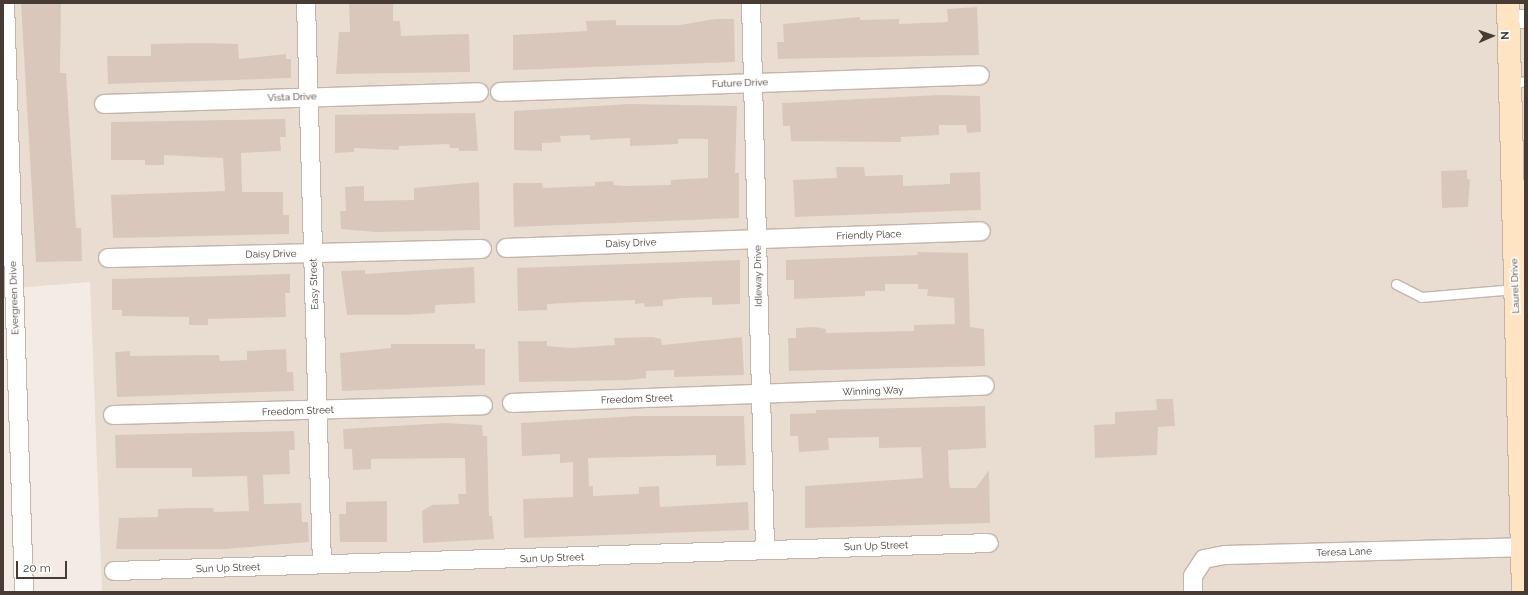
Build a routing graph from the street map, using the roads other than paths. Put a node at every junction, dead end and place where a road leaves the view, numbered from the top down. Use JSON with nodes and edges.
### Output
{"nodes":[{"id":1,"x":5,"y":3,"type":"edge"},
{"id":2,"x":306,"y":3,"type":"edge"},
{"id":3,"x":751,"y":3,"type":"edge"},
{"id":4,"x":1514,"y":14,"type":"edge"},
{"id":5,"x":980,"y":74,"type":"dead end"},
{"id":6,"x":753,"y":83,"type":"junction"},
{"id":7,"x":1517,"y":83,"type":"edge"},
{"id":8,"x":479,"y":92,"type":"dead end"},
{"id":9,"x":500,"y":92,"type":"dead end"},
{"id":10,"x":309,"y":97,"type":"junction"},
{"id":11,"x":104,"y":104,"type":"dead end"},
{"id":12,"x":1519,"y":184,"type":"edge"},
{"id":13,"x":981,"y":231,"type":"dead end"},
{"id":14,"x":757,"y":239,"type":"junction"},
{"id":15,"x":506,"y":248,"type":"dead end"},
{"id":16,"x":482,"y":249,"type":"dead end"},
{"id":17,"x":313,"y":253,"type":"junction"},
{"id":18,"x":108,"y":258,"type":"dead end"},
{"id":19,"x":1518,"y":277,"type":"edge"},
{"id":20,"x":1396,"y":284,"type":"dead end"},
{"id":21,"x":985,"y":386,"type":"dead end"},
{"id":22,"x":761,"y":395,"type":"junction"},
{"id":23,"x":512,"y":403,"type":"dead end"},
{"id":24,"x":483,"y":405,"type":"dead end"},
{"id":25,"x":317,"y":410,"type":"junction"},
{"id":26,"x":113,"y":415,"type":"dead end"},
{"id":27,"x":989,"y":543,"type":"dead end"},
{"id":28,"x":1522,"y":547,"type":"junction"},
{"id":29,"x":765,"y":550,"type":"junction"},
{"id":30,"x":322,"y":564,"type":"junction"},
{"id":31,"x":114,"y":571,"type":"dead end"},
{"id":32,"x":24,"y":592,"type":"edge"},
{"id":33,"x":1193,"y":592,"type":"edge"},
{"id":34,"x":1523,"y":592,"type":"edge"}],
"edges":[{"from":1,"to":32,"type":"street","name":"Evergreen Drive"},
{"from":2,"to":10,"type":"street","name":"Easy Street"},
{"from":3,"to":6,"type":"street","name":"Idleway Drive"},
{"from":4,"to":7,"type":"street","name":"Laurel Drive"},
{"from":5,"to":6,"type":"street","name":"Future Drive"},
{"from":6,"to":9,"type":"street","name":"Future Drive"},
{"from":6,"to":14,"type":"street","name":"Idleway Drive"},
{"from":7,"to":12,"type":"street","name":"Laurel Drive"},
{"from":8,"to":10,"type":"street","name":"Vista Drive"},
{"from":10,"to":11,"type":"street","name":"Vista Drive"},
{"from":10,"to":17,"type":"street","name":"Easy Street"},
{"from":12,"to":19,"type":"street","name":"Laurel Drive"},
{"from":13,"to":14,"type":"street","name":"Friendly Place"},
{"from":14,"to":15,"type":"street","name":"Daisy Drive"},
{"from":14,"to":22,"type":"street","name":"Idleway Drive"},
{"from":16,"to":17,"type":"street","name":"Daisy Drive"},
{"from":17,"to":18,"type":"street","name":"Daisy Drive"},
{"from":17,"to":25,"type":"street","name":"Easy Street"},
{"from":19,"to":20,"type":"lane"},
{"from":19,"to":28,"type":"street","name":"Laurel Drive"},
{"from":21,"to":22,"type":"street","name":"Winning Way"},
{"from":22,"to":23,"type":"street","name":"Freedom Street"},
{"from":22,"to":29,"type":"street","name":"Idleway Drive"},
{"from":24,"to":25,"type":"street","name":"Freedom Street"},
{"from":25,"to":26,"type":"street","name":"Freedom Street"},
{"from":25,"to":30,"type":"street","name":"Easy Street"},
{"from":27,"to":29,"type":"street","name":"Sun Up Street"},
{"from":28,"to":33,"type":"street","name":"Teresa Lane"},
{"from":28,"to":34,"type":"street","name":"Laurel Drive"},
{"from":29,"to":30,"type":"street","name":"Sun Up Street"},
{"from":30,"to":31,"type":"street","name":"Sun Up Street"}]}
